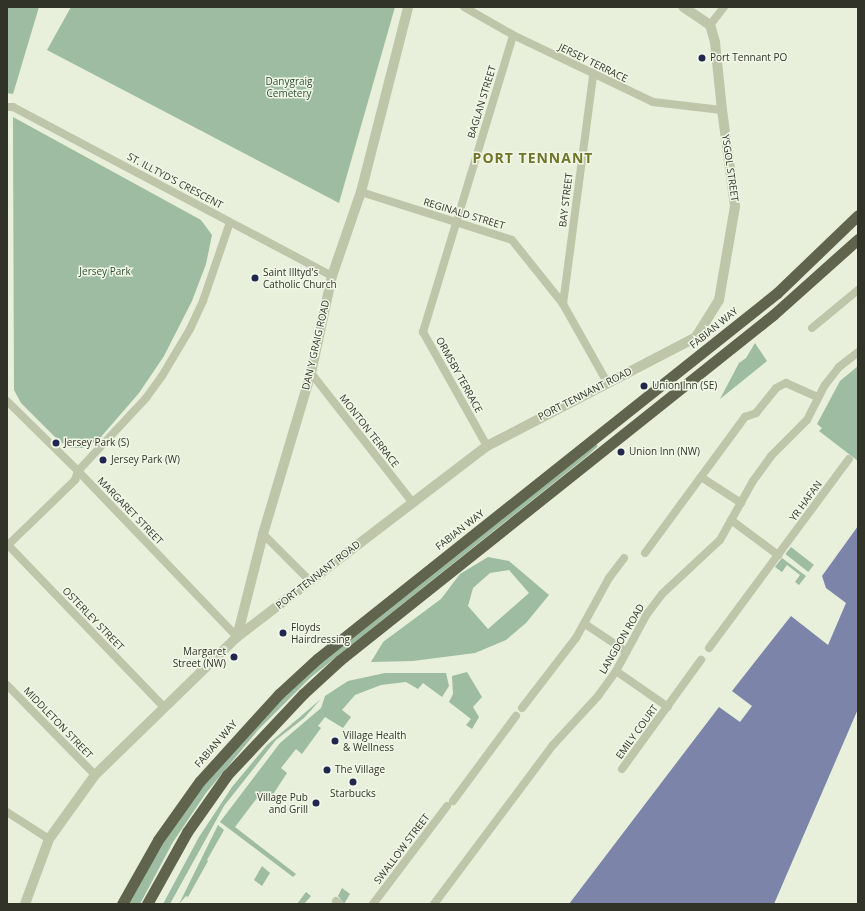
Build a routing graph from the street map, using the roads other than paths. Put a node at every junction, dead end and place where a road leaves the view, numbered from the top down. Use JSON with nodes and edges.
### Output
{"nodes":[{"id":1,"x":408,"y":7,"type":"edge"},
{"id":2,"x":464,"y":7,"type":"edge"},
{"id":3,"x":683,"y":7,"type":"edge"},
{"id":4,"x":724,"y":7,"type":"edge"},
{"id":5,"x":710,"y":25,"type":"junction"},
{"id":6,"x":513,"y":35,"type":"junction"},
{"id":7,"x":593,"y":75,"type":"junction"},
{"id":8,"x":7,"y":107,"type":"edge"},
{"id":9,"x":722,"y":110,"type":"junction"},
{"id":10,"x":361,"y":192,"type":"junction"},
{"id":11,"x":858,"y":215,"type":"edge"},
{"id":12,"x":457,"y":221,"type":"junction"},
{"id":13,"x":230,"y":222,"type":"junction"},
{"id":14,"x":858,"y":239,"type":"edge"},
{"id":15,"x":332,"y":276,"type":"junction"},
{"id":16,"x":858,"y":290,"type":"edge"},
{"id":17,"x":563,"y":304,"type":"junction"},
{"id":18,"x":812,"y":328,"type":"dead end"},
{"id":19,"x":696,"y":337,"type":"joint"},
{"id":20,"x":858,"y":352,"type":"edge"},
{"id":21,"x":310,"y":373,"type":"junction"},
{"id":22,"x":607,"y":382,"type":"junction"},
{"id":23,"x":818,"y":397,"type":"junction"},
{"id":24,"x":7,"y":401,"type":"edge"},
{"id":25,"x":487,"y":446,"type":"junction"},
{"id":26,"x":849,"y":459,"type":"dead end"},
{"id":27,"x":78,"y":470,"type":"junction"},
{"id":28,"x":701,"y":477,"type":"junction"},
{"id":29,"x":412,"y":502,"type":"junction"},
{"id":30,"x":741,"y":503,"type":"junction"},
{"id":31,"x":731,"y":520,"type":"junction"},
{"id":32,"x":263,"y":534,"type":"junction"},
{"id":33,"x":7,"y":546,"type":"edge"},
{"id":34,"x":645,"y":553,"type":"dead end"},
{"id":35,"x":778,"y":555,"type":"junction"},
{"id":36,"x":624,"y":558,"type":"dead end"},
{"id":37,"x":310,"y":582,"type":"junction"},
{"id":38,"x":585,"y":624,"type":"junction"},
{"id":39,"x":237,"y":637,"type":"junction"},
{"id":40,"x":709,"y":648,"type":"dead end"},
{"id":41,"x":627,"y":652,"type":"junction"},
{"id":42,"x":701,"y":660,"type":"dead end"},
{"id":43,"x":616,"y":671,"type":"junction"},
{"id":44,"x":7,"y":685,"type":"edge"},
{"id":45,"x":164,"y":707,"type":"junction"},
{"id":46,"x":668,"y":707,"type":"junction"},
{"id":47,"x":522,"y":708,"type":"dead end"},
{"id":48,"x":516,"y":716,"type":"dead end"},
{"id":49,"x":622,"y":769,"type":"dead end"},
{"id":50,"x":95,"y":775,"type":"junction"},
{"id":51,"x":7,"y":812,"type":"edge"},
{"id":52,"x":49,"y":839,"type":"junction"},
{"id":53,"x":25,"y":904,"type":"edge"},
{"id":54,"x":122,"y":904,"type":"edge"},
{"id":55,"x":147,"y":904,"type":"edge"},
{"id":56,"x":373,"y":904,"type":"edge"},
{"id":57,"x":434,"y":904,"type":"edge"}],
"edges":[{"from":1,"to":10,"type":"street","name":"DAN Y GRAIG ROAD"},
{"from":2,"to":6,"type":"street","name":"JERSEY TERRACE"},
{"from":3,"to":5,"type":"street"},
{"from":4,"to":5,"type":"street"},
{"from":5,"to":9,"type":"street","name":"YSGOL STREET"},
{"from":6,"to":7,"type":"street","name":"JERSEY TERRACE"},
{"from":6,"to":12,"type":"street","name":"BAGLAN STREET"},
{"from":7,"to":9,"type":"street","name":"JERSEY TERRACE"},
{"from":7,"to":17,"type":"street","name":"BAY STREET"},
{"from":8,"to":13,"type":"street","name":"ST. ILLTYD'S CRESCENT"},
{"from":9,"to":19,"type":"street","name":"YSGOL STREET"},
{"from":10,"to":12,"type":"street","name":"REGINALD STREET"},
{"from":10,"to":15,"type":"street","name":"DAN Y GRAIG ROAD"},
{"from":11,"to":54,"type":"highway","name":"FABIAN WAY"},
{"from":12,"to":17,"type":"street","name":"REGINALD STREET"},
{"from":12,"to":25,"type":"street","name":"ORMSBY TERRACE"},
{"from":13,"to":15,"type":"street","name":"ST. ILLTYD'S CRESCENT"},
{"from":13,"to":27,"type":"street"},
{"from":14,"to":55,"type":"highway"},
{"from":15,"to":21,"type":"street","name":"DAN Y GRAIG ROAD"},
{"from":16,"to":18,"type":"street"},
{"from":17,"to":22,"type":"street","name":"REGINALD STREET"},
{"from":19,"to":22,"type":"street","name":"PORT TENNANT ROAD"},
{"from":20,"to":23,"type":"street","name":"LANGDON ROAD"},
{"from":21,"to":29,"type":"street","name":"MONTON TERRACE"},
{"from":21,"to":32,"type":"street","name":"DAN Y GRAIG ROAD"},
{"from":22,"to":25,"type":"street","name":"PORT TENNANT ROAD"},
{"from":23,"to":28,"type":"street"},
{"from":23,"to":30,"type":"street","name":"LANGDON ROAD"},
{"from":24,"to":27,"type":"street","name":"MARGARET STREET"},
{"from":25,"to":29,"type":"street","name":"PORT TENNANT ROAD"},
{"from":26,"to":35,"type":"street","name":"YR HAFAN"},
{"from":27,"to":33,"type":"street"},
{"from":27,"to":39,"type":"street","name":"MARGARET STREET"},
{"from":28,"to":30,"type":"street"},
{"from":28,"to":34,"type":"street"},
{"from":29,"to":37,"type":"street","name":"PORT TENNANT ROAD"},
{"from":30,"to":31,"type":"street","name":"LANGDON ROAD"},
{"from":31,"to":35,"type":"street"},
{"from":31,"to":41,"type":"street","name":"LANGDON ROAD"},
{"from":32,"to":37,"type":"street"},
{"from":32,"to":39,"type":"street","name":"DAN Y GRAIG ROAD"},
{"from":33,"to":45,"type":"street","name":"OSTERLEY STREET"},
{"from":35,"to":40,"type":"street","name":"YR HAFAN"},
{"from":36,"to":38,"type":"street"},
{"from":37,"to":39,"type":"street","name":"PORT TENNANT ROAD"},
{"from":38,"to":41,"type":"street"},
{"from":38,"to":47,"type":"street"},
{"from":39,"to":45,"type":"street","name":"PORT TENNANT ROAD"},
{"from":41,"to":43,"type":"street","name":"LANGDON ROAD"},
{"from":42,"to":46,"type":"street","name":"EMILY COURT"},
{"from":43,"to":46,"type":"street","name":"EMILY COURT"},
{"from":43,"to":57,"type":"street","name":"LANGDON ROAD"},
{"from":44,"to":50,"type":"street","name":"MIDDLETON STREET"},
{"from":45,"to":50,"type":"street","name":"PORT TENNANT ROAD"},
{"from":46,"to":49,"type":"street","name":"EMILY COURT"},
{"from":48,"to":56,"type":"street","name":"SWALLOW STREET"},
{"from":50,"to":52,"type":"street","name":"PORT TENNANT ROAD"},
{"from":51,"to":52,"type":"street"},
{"from":52,"to":53,"type":"street","name":"PORT TENNANT ROAD"}]}
